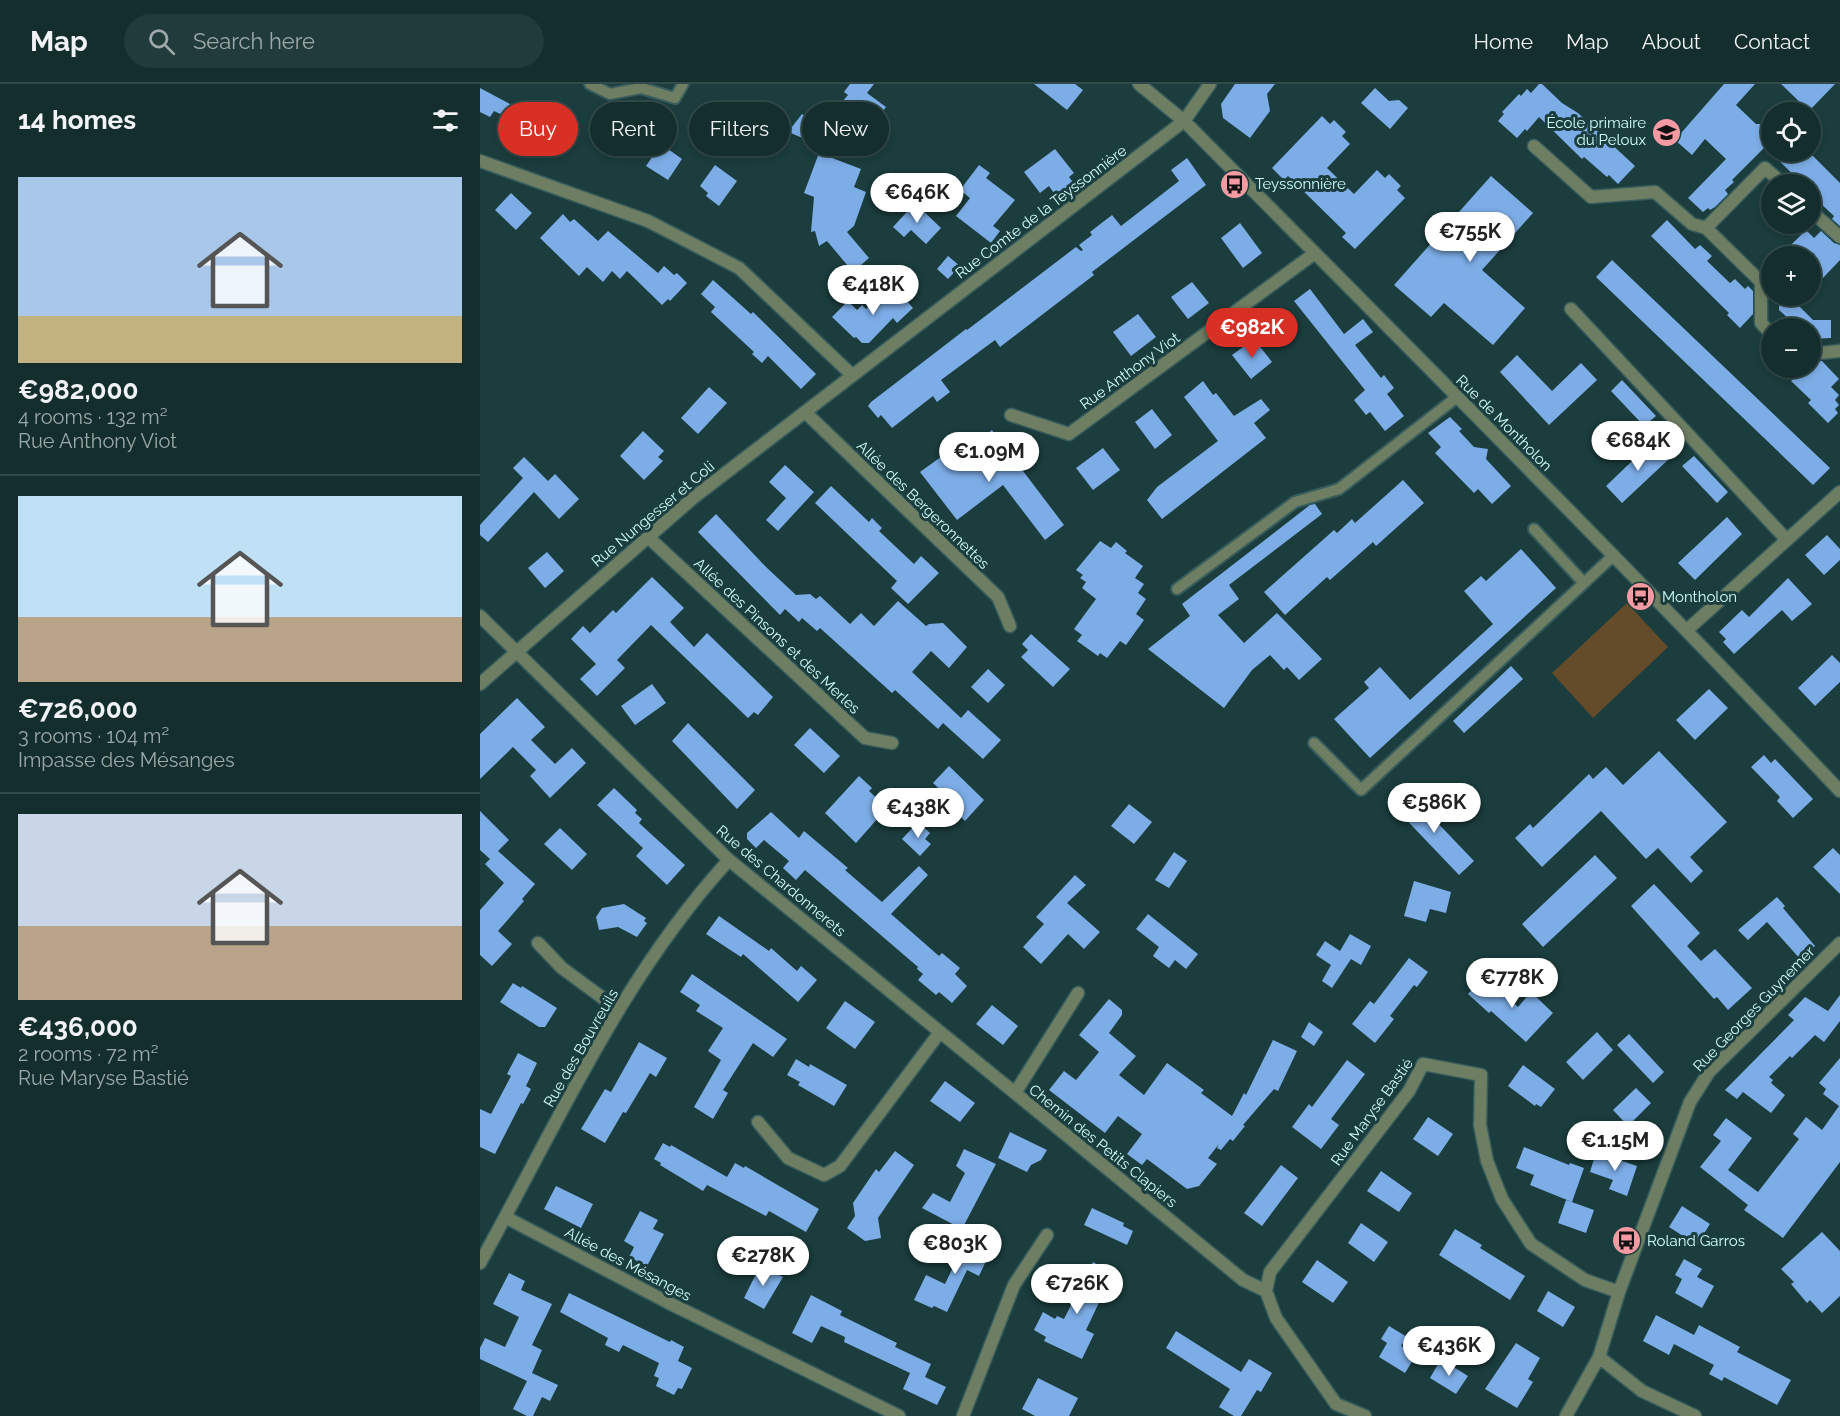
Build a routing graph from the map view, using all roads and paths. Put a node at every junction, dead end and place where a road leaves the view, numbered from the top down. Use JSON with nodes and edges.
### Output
{"nodes":[{"id":1,"x":590,"y":84,"type":"edge"},
{"id":2,"x":684,"y":84,"type":"edge"},
{"id":3,"x":1139,"y":84,"type":"edge"},
{"id":4,"x":1210,"y":84,"type":"edge"},
{"id":5,"x":1184,"y":121,"type":"junction"},
{"id":6,"x":1534,"y":146,"type":"dead end"},
{"id":7,"x":480,"y":161,"type":"edge"},
{"id":8,"x":1772,"y":174,"type":"edge"},
{"id":9,"x":1821,"y":220,"type":"edge"},
{"id":10,"x":1706,"y":228,"type":"junction"},
{"id":11,"x":1840,"y":237,"type":"edge"},
{"id":12,"x":1315,"y":253,"type":"junction"},
{"id":13,"x":1571,"y":309,"type":"dead end"},
{"id":14,"x":1761,"y":318,"type":"edge"},
{"id":15,"x":1840,"y":351,"type":"edge"},
{"id":16,"x":1821,"y":353,"type":"edge"},
{"id":17,"x":852,"y":375,"type":"junction"},
{"id":18,"x":1457,"y":397,"type":"junction"},
{"id":19,"x":805,"y":412,"type":"junction"},
{"id":20,"x":1011,"y":416,"type":"dead end"},
{"id":21,"x":1840,"y":492,"type":"edge"},
{"id":22,"x":1533,"y":529,"type":"dead end"},
{"id":23,"x":648,"y":537,"type":"junction"},
{"id":24,"x":1787,"y":540,"type":"junction"},
{"id":25,"x":1614,"y":555,"type":"junction"},
{"id":26,"x":1584,"y":583,"type":"junction"},
{"id":27,"x":1177,"y":589,"type":"dead end"},
{"id":28,"x":480,"y":616,"type":"edge"},
{"id":29,"x":1010,"y":626,"type":"dead end"},
{"id":30,"x":1687,"y":630,"type":"junction"},
{"id":31,"x":516,"y":652,"type":"junction"},
{"id":32,"x":480,"y":684,"type":"edge"},
{"id":33,"x":892,"y":743,"type":"dead end"},
{"id":34,"x":1314,"y":743,"type":"dead end"},
{"id":35,"x":1840,"y":791,"type":"edge"},
{"id":36,"x":729,"y":860,"type":"junction"},
{"id":37,"x":1840,"y":942,"type":"edge"},
{"id":38,"x":538,"y":943,"type":"dead end"},
{"id":39,"x":1078,"y":993,"type":"dead end"},
{"id":40,"x":619,"y":1010,"type":"junction"},
{"id":41,"x":939,"y":1032,"type":"junction"},
{"id":42,"x":1015,"y":1093,"type":"junction"},
{"id":43,"x":758,"y":1122,"type":"dead end"},
{"id":44,"x":506,"y":1217,"type":"junction"},
{"id":45,"x":1047,"y":1234,"type":"dead end"},
{"id":46,"x":480,"y":1263,"type":"edge"},
{"id":47,"x":1266,"y":1292,"type":"junction"},
{"id":48,"x":1619,"y":1292,"type":"junction"},
{"id":49,"x":1599,"y":1357,"type":"junction"},
{"id":50,"x":899,"y":1416,"type":"edge"},
{"id":51,"x":963,"y":1416,"type":"edge"},
{"id":52,"x":1365,"y":1416,"type":"edge"},
{"id":53,"x":1566,"y":1416,"type":"edge"},
{"id":54,"x":1695,"y":1416,"type":"edge"}],
"edges":[{"from":1,"to":2,"type":"lane"},
{"from":3,"to":5,"type":"street","name":"Rue de Montholon"},
{"from":4,"to":5,"type":"street","name":"Rue Comte de la Teyssonnière"},
{"from":5,"to":12,"type":"street","name":"Rue de Montholon"},
{"from":5,"to":17,"type":"street","name":"Rue Comte de la Teyssonnière"},
{"from":6,"to":10,"type":"street"},
{"from":7,"to":17,"type":"street"},
{"from":8,"to":10,"type":"street"},
{"from":9,"to":11,"type":"street"},
{"from":10,"to":14,"type":"street"},
{"from":12,"to":18,"type":"street","name":"Rue de Montholon"},
{"from":12,"to":20,"type":"street","name":"Rue Anthony Viot"},
{"from":13,"to":24,"type":"street"},
{"from":15,"to":16,"type":"street"},
{"from":17,"to":19,"type":"street","name":"Rue Nungesser et Coli"},
{"from":18,"to":25,"type":"street","name":"Rue de Montholon"},
{"from":18,"to":27,"type":"lane"},
{"from":19,"to":23,"type":"street","name":"Rue Nungesser et Coli"},
{"from":19,"to":29,"type":"street","name":"Allée des Bergeronnettes"},
{"from":21,"to":24,"type":"street"},
{"from":22,"to":26,"type":"lane"},
{"from":23,"to":31,"type":"street","name":"Rue Nungesser et Coli"},
{"from":23,"to":33,"type":"street","name":"Allée des Pinsons et des Merles"},
{"from":24,"to":30,"type":"street"},
{"from":25,"to":26,"type":"lane"},
{"from":25,"to":30,"type":"street","name":"Rue de Montholon"},
{"from":26,"to":34,"type":"lane"},
{"from":28,"to":31,"type":"street","name":"Rue des Chardonnerets"},
{"from":30,"to":35,"type":"street","name":"Rue de Montholon"},
{"from":31,"to":32,"type":"street","name":"Rue Nungesser et Coli"},
{"from":31,"to":36,"type":"street","name":"Rue des Chardonnerets"},
{"from":36,"to":40,"type":"street","name":"Rue des Bouvreuils"},
{"from":36,"to":41,"type":"street","name":"Rue des Chardonnerets"},
{"from":37,"to":48,"type":"street","name":"Rue Georges Guynemer"},
{"from":38,"to":40,"type":"street"},
{"from":39,"to":42,"type":"street","name":"Chemin des Petits Clapiers"},
{"from":40,"to":44,"type":"street","name":"Rue des Bouvreuils"},
{"from":41,"to":42,"type":"street","name":"Rue des Chardonnerets"},
{"from":41,"to":43,"type":"street"},
{"from":42,"to":47,"type":"street","name":"Chemin des Petits Clapiers"},
{"from":44,"to":46,"type":"street","name":"Rue des Bouvreuils"},
{"from":44,"to":50,"type":"street","name":"Allée des Mésanges"},
{"from":45,"to":51,"type":"street"},
{"from":47,"to":48,"type":"street","name":"Rue Maryse Bastié"},
{"from":47,"to":52,"type":"street"},
{"from":48,"to":49,"type":"street","name":"Rue Georges Guynemer"},
{"from":49,"to":53,"type":"street","name":"Rue Georges Guynemer"},
{"from":49,"to":54,"type":"street"}]}
